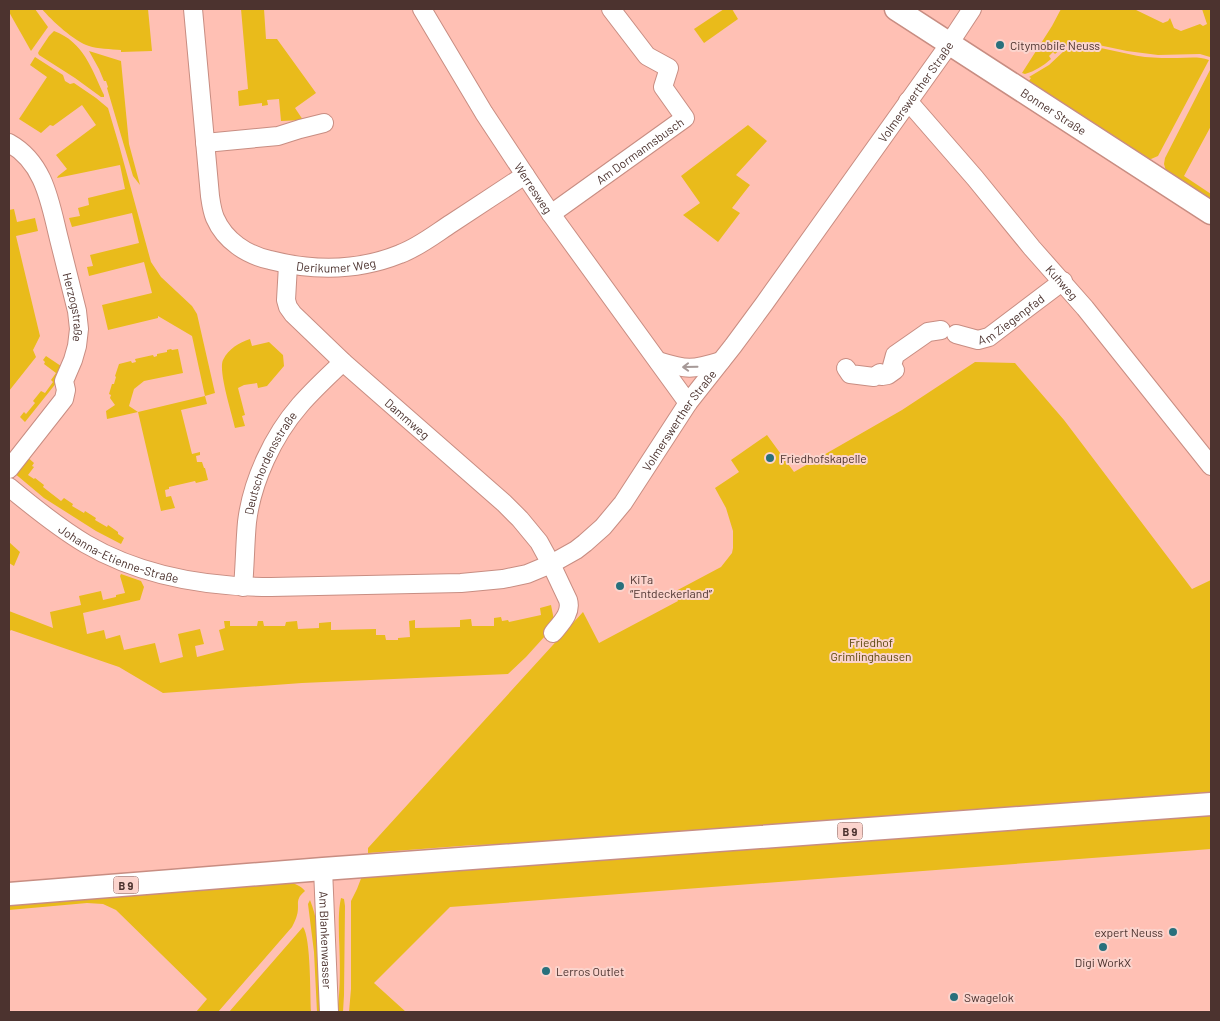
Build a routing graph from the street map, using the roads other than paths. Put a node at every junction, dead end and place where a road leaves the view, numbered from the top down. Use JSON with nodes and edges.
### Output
{"nodes":[{"id":1,"x":193,"y":9,"type":"edge"},
{"id":2,"x":422,"y":9,"type":"edge"},
{"id":3,"x":611,"y":9,"type":"edge"},
{"id":4,"x":896,"y":9,"type":"edge"},
{"id":5,"x":972,"y":9,"type":"edge"},
{"id":6,"x":946,"y":48,"type":"junction"},
{"id":7,"x":908,"y":101,"type":"junction"},
{"id":8,"x":324,"y":123,"type":"dead end"},
{"id":9,"x":9,"y":143,"type":"edge"},
{"id":10,"x":205,"y":143,"type":"junction"},
{"id":11,"x":525,"y":175,"type":"junction"},
{"id":12,"x":1211,"y":213,"type":"edge"},
{"id":13,"x":552,"y":214,"type":"junction"},
{"id":14,"x":288,"y":265,"type":"junction"},
{"id":15,"x":1063,"y":282,"type":"junction"},
{"id":16,"x":658,"y":361,"type":"junction"},
{"id":17,"x":722,"y":361,"type":"junction"},
{"id":18,"x":343,"y":362,"type":"junction"},
{"id":19,"x":846,"y":368,"type":"dead end"},
{"id":20,"x":688,"y":403,"type":"junction"},
{"id":21,"x":1211,"y":466,"type":"edge"},
{"id":22,"x":9,"y":469,"type":"edge"},
{"id":23,"x":9,"y":487,"type":"edge"},
{"id":24,"x":551,"y":564,"type":"junction"},
{"id":25,"x":244,"y":587,"type":"junction"},
{"id":26,"x":553,"y":634,"type":"dead end"},
{"id":27,"x":1211,"y":804,"type":"edge"},
{"id":28,"x":323,"y":869,"type":"junction"},
{"id":29,"x":9,"y":894,"type":"edge"},
{"id":30,"x":329,"y":1012,"type":"edge"}],
"edges":[{"from":1,"to":10,"type":"street","name":"Derikumer Weg"},
{"from":2,"to":11,"type":"street","name":"Werresweg"},
{"from":3,"to":13,"type":"street","name":"Am Dormannsbusch"},
{"from":4,"to":6,"type":"main road","name":"Bonner Straße"},
{"from":5,"to":6,"type":"street","name":"Volmerswerther Straße"},
{"from":6,"to":7,"type":"street","name":"Volmerswerther Straße"},
{"from":6,"to":12,"type":"main road","name":"Bonner Straße"},
{"from":7,"to":15,"type":"street","name":"Kuhweg"},
{"from":7,"to":17,"type":"street","name":"Volmerswerther Straße"},
{"from":8,"to":10,"type":"street"},
{"from":9,"to":22,"type":"street","name":"Herzogstraße"},
{"from":10,"to":14,"type":"street","name":"Derikumer Weg"},
{"from":11,"to":13,"type":"street","name":"Werresweg"},
{"from":11,"to":14,"type":"street","name":"Derikumer Weg"},
{"from":13,"to":16,"type":"street","name":"Werresweg"},
{"from":14,"to":18,"type":"street","name":"Dammweg"},
{"from":15,"to":19,"type":"street","name":"Am Ziegenpfad"},
{"from":15,"to":21,"type":"street","name":"Kuhweg"},
{"from":17,"to":16,"type":"street","one_way":true},
{"from":16,"to":20,"type":"street","name":"Werresweg"},
{"from":17,"to":20,"type":"street","name":"Volmerswerther Straße"},
{"from":18,"to":24,"type":"street","name":"Dammweg"},
{"from":18,"to":25,"type":"street","name":"Deutschordensstraße"},
{"from":20,"to":24,"type":"street","name":"Volmerswerther Straße"},
{"from":23,"to":25,"type":"street","name":"Johanna-Etienne-Straße"},
{"from":24,"to":25,"type":"street","name":"Volmerswerther Straße"},
{"from":24,"to":26,"type":"street","name":"Dammweg"},
{"from":27,"to":28,"type":"main road","number":"B 9"},
{"from":28,"to":29,"type":"main road","number":"B 9"},
{"from":28,"to":30,"type":"street","name":"Am Blankenwasser"}]}
